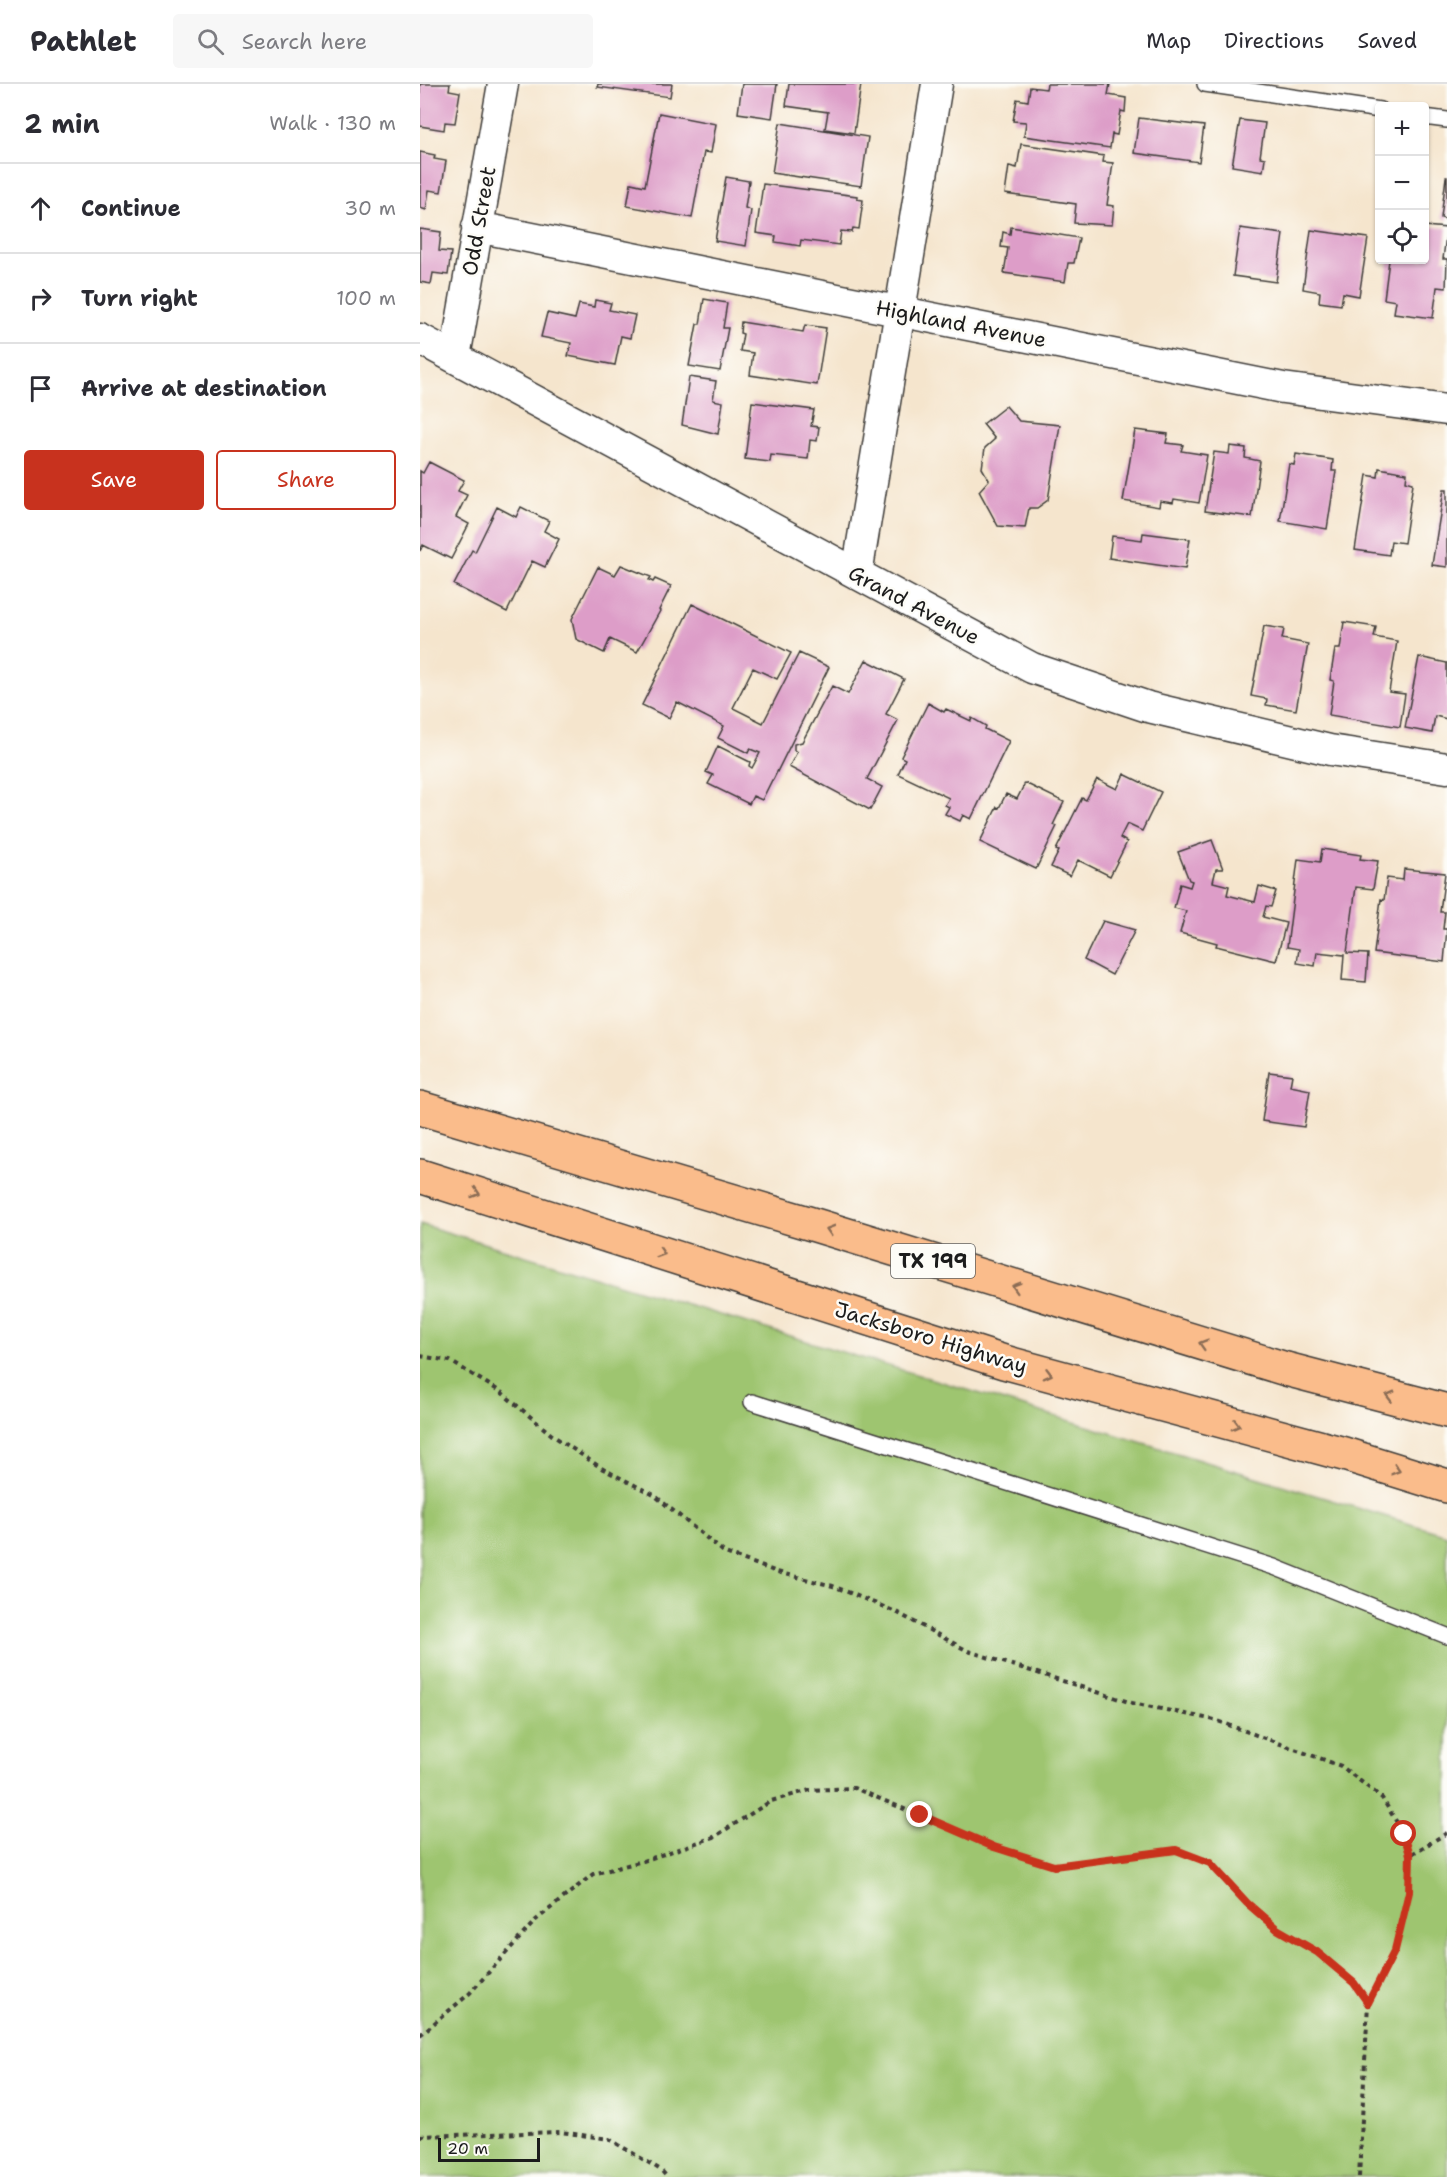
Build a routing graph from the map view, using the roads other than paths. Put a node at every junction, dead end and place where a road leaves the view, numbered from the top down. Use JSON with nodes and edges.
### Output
{"nodes":[{"id":1,"x":503,"y":84,"type":"edge"},
{"id":2,"x":937,"y":84,"type":"edge"},
{"id":3,"x":1205,"y":84,"type":"edge"},
{"id":4,"x":1375,"y":109,"type":"edge"},
{"id":5,"x":1429,"y":118,"type":"edge"},
{"id":6,"x":1447,"y":120,"type":"edge"},
{"id":7,"x":477,"y":227,"type":"junction"},
{"id":8,"x":899,"y":311,"type":"junction"},
{"id":9,"x":420,"y":339,"type":"edge"},
{"id":10,"x":455,"y":357,"type":"junction"},
{"id":11,"x":1447,"y":410,"type":"edge"},
{"id":12,"x":856,"y":573,"type":"junction"},
{"id":13,"x":1447,"y":768,"type":"edge"},
{"id":14,"x":420,"y":1108,"type":"edge"},
{"id":15,"x":420,"y":1176,"type":"edge"},
{"id":16,"x":752,"y":1402,"type":"dead end"},
{"id":17,"x":1447,"y":1411,"type":"edge"},
{"id":18,"x":1447,"y":1486,"type":"edge"},
{"id":19,"x":1447,"y":1636,"type":"edge"}],
"edges":[{"from":1,"to":7,"type":"street","name":"Odd Street"},
{"from":2,"to":8,"type":"street"},
{"from":3,"to":4,"type":"lane"},
{"from":5,"to":6,"type":"lane"},
{"from":7,"to":8,"type":"street","name":"Highland Avenue"},
{"from":7,"to":10,"type":"street","name":"Odd Street"},
{"from":8,"to":11,"type":"street","name":"Highland Avenue"},
{"from":8,"to":12,"type":"street"},
{"from":9,"to":10,"type":"street","name":"Grand Avenue"},
{"from":10,"to":12,"type":"street","name":"Grand Avenue"},
{"from":12,"to":13,"type":"street","name":"Grand Avenue"},
{"from":17,"to":14,"type":"main road","number":"TX 199","one_way":true},
{"from":15,"to":18,"type":"main road","name":"Jacksboro Highway","one_way":true},
{"from":16,"to":19,"type":"lane"}]}
